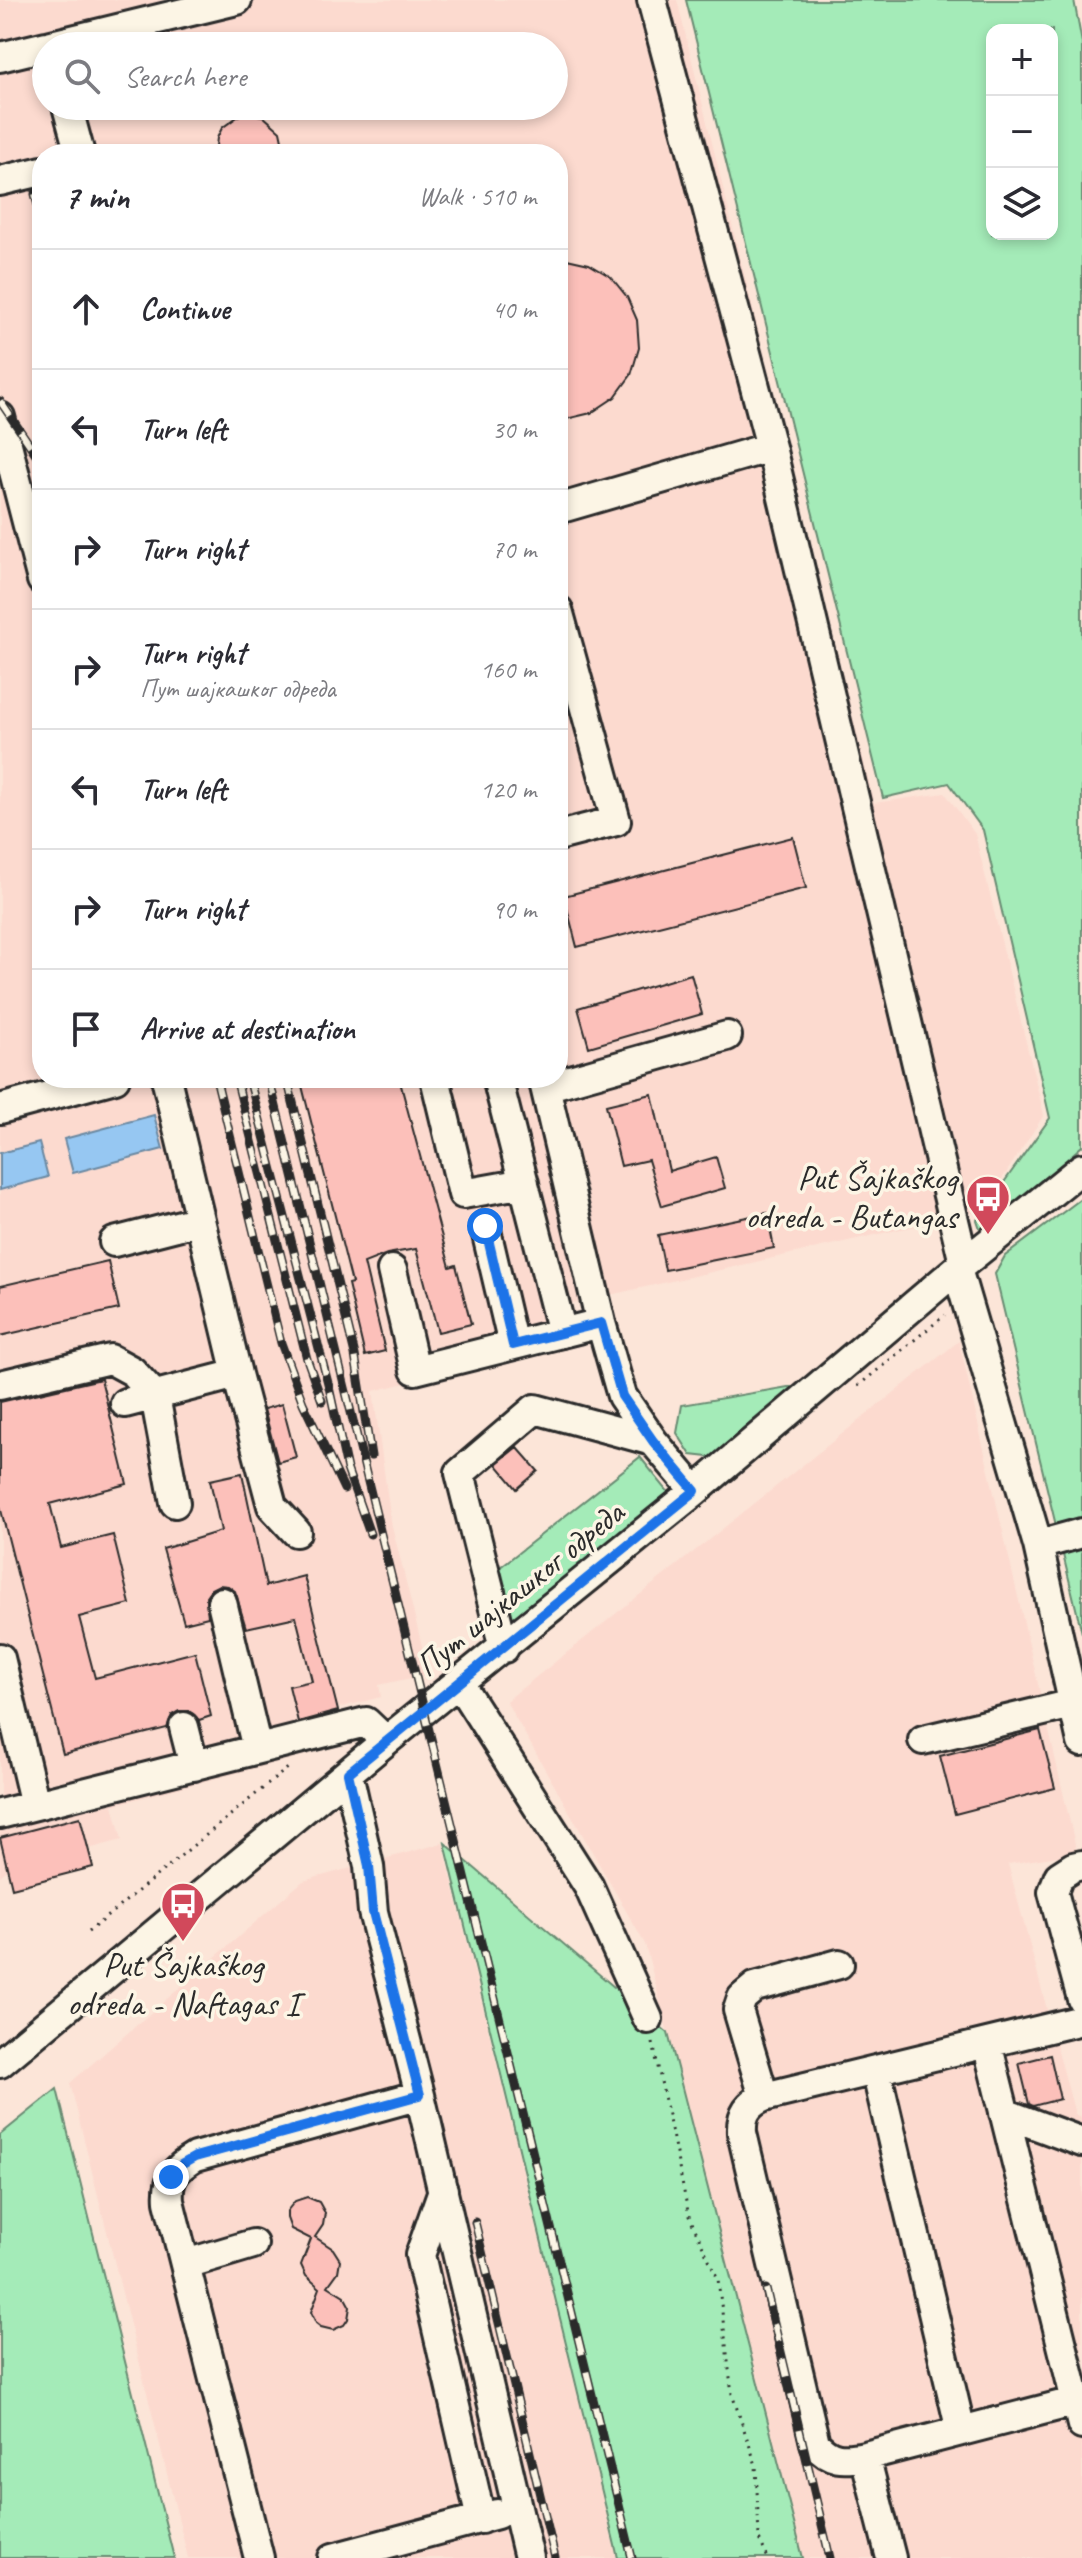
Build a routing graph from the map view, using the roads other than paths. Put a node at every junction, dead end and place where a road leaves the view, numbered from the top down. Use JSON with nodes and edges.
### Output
{"nodes":[{"id":1,"x":237,"y":0,"type":"edge"},
{"id":2,"x":652,"y":0,"type":"edge"},
{"id":3,"x":155,"y":10,"type":"edge"},
{"id":4,"x":90,"y":32,"type":"edge"},
{"id":5,"x":32,"y":50,"type":"edge"},
{"id":6,"x":0,"y":57,"type":"edge"},
{"id":7,"x":71,"y":120,"type":"edge"},
{"id":8,"x":77,"y":144,"type":"edge"},
{"id":9,"x":32,"y":173,"type":"edge"},
{"id":10,"x":0,"y":181,"type":"edge"},
{"id":11,"x":0,"y":417,"type":"edge"},
{"id":12,"x":771,"y":447,"type":"junction"},
{"id":13,"x":568,"y":506,"type":"edge"},
{"id":14,"x":32,"y":541,"type":"edge"},
{"id":15,"x":568,"y":646,"type":"edge"},
{"id":16,"x":568,"y":833,"type":"edge"},
{"id":17,"x":727,"y":1036,"type":"dead end"},
{"id":18,"x":568,"y":1076,"type":"edge"},
{"id":19,"x":78,"y":1088,"type":"edge"},
{"id":20,"x":168,"y":1088,"type":"edge"},
{"id":21,"x":437,"y":1088,"type":"edge"},
{"id":22,"x":500,"y":1088,"type":"edge"},
{"id":23,"x":545,"y":1088,"type":"edge"},
{"id":24,"x":0,"y":1109,"type":"edge"},
{"id":25,"x":1082,"y":1168,"type":"edge"},
{"id":26,"x":524,"y":1183,"type":"junction"},
{"id":27,"x":200,"y":1220,"type":"junction"},
{"id":28,"x":485,"y":1226,"type":"dead end"},
{"id":29,"x":114,"y":1242,"type":"dead end"},
{"id":30,"x":960,"y":1266,"type":"junction"},
{"id":31,"x":392,"y":1270,"type":"dead end"},
{"id":32,"x":601,"y":1323,"type":"junction"},
{"id":33,"x":562,"y":1333,"type":"junction"},
{"id":34,"x":513,"y":1345,"type":"junction"},
{"id":35,"x":237,"y":1374,"type":"junction"},
{"id":36,"x":0,"y":1385,"type":"edge"},
{"id":37,"x":155,"y":1396,"type":"junction"},
{"id":38,"x":125,"y":1403,"type":"dead end"},
{"id":39,"x":653,"y":1441,"type":"junction"},
{"id":40,"x":695,"y":1491,"type":"junction"},
{"id":41,"x":175,"y":1503,"type":"dead end"},
{"id":42,"x":296,"y":1532,"type":"dead end"},
{"id":43,"x":1082,"y":1533,"type":"edge"},
{"id":44,"x":1038,"y":1545,"type":"junction"},
{"id":45,"x":222,"y":1602,"type":"dead end"},
{"id":46,"x":504,"y":1648,"type":"junction"},
{"id":47,"x":0,"y":1658,"type":"edge"},
{"id":48,"x":459,"y":1683,"type":"junction"},
{"id":49,"x":1073,"y":1704,"type":"junction"},
{"id":50,"x":184,"y":1727,"type":"dead end"},
{"id":51,"x":923,"y":1740,"type":"dead end"},
{"id":52,"x":386,"y":1741,"type":"junction"},
{"id":53,"x":1082,"y":1742,"type":"edge"},
{"id":54,"x":257,"y":1749,"type":"junction"},
{"id":55,"x":194,"y":1766,"type":"junction"},
{"id":56,"x":348,"y":1773,"type":"junction"},
{"id":57,"x":35,"y":1805,"type":"junction"},
{"id":58,"x":0,"y":1814,"type":"edge"},
{"id":59,"x":1082,"y":1865,"type":"edge"},
{"id":60,"x":839,"y":1964,"type":"dead end"},
{"id":61,"x":1082,"y":1999,"type":"edge"},
{"id":62,"x":648,"y":2019,"type":"road end"},
{"id":63,"x":1082,"y":2020,"type":"edge"},
{"id":64,"x":987,"y":2043,"type":"junction"},
{"id":65,"x":0,"y":2063,"type":"edge"},
{"id":66,"x":876,"y":2070,"type":"junction"},
{"id":67,"x":420,"y":2095,"type":"junction"},
{"id":68,"x":764,"y":2097,"type":"junction"},
{"id":69,"x":1004,"y":2113,"type":"junction"},
{"id":70,"x":1082,"y":2142,"type":"edge"},
{"id":71,"x":443,"y":2190,"type":"junction"},
{"id":72,"x":253,"y":2244,"type":"dead end"},
{"id":73,"x":186,"y":2264,"type":"junction"},
{"id":74,"x":1076,"y":2366,"type":"edge"},
{"id":75,"x":1079,"y":2413,"type":"edge"},
{"id":76,"x":961,"y":2431,"type":"junction"},
{"id":77,"x":865,"y":2456,"type":"junction"},
{"id":78,"x":517,"y":2508,"type":"junction"},
{"id":79,"x":481,"y":2519,"type":"junction"},
{"id":80,"x":259,"y":2558,"type":"edge"},
{"id":81,"x":333,"y":2558,"type":"edge"},
{"id":82,"x":529,"y":2558,"type":"edge"},
{"id":83,"x":891,"y":2558,"type":"edge"}],
"edges":[{"from":1,"to":3,"type":"street"},
{"from":2,"to":12,"type":"street"},
{"from":3,"to":4,"type":"street"},
{"from":5,"to":6,"type":"street"},
{"from":7,"to":8,"type":"street"},
{"from":9,"to":10,"type":"street"},
{"from":11,"to":14,"type":"street"},
{"from":12,"to":13,"type":"street"},
{"from":12,"to":30,"type":"street"},
{"from":15,"to":16,"type":"street"},
{"from":17,"to":18,"type":"street"},
{"from":19,"to":24,"type":"street"},
{"from":20,"to":27,"type":"street"},
{"from":21,"to":26,"type":"street"},
{"from":22,"to":26,"type":"street"},
{"from":23,"to":32,"type":"street"},
{"from":25,"to":30,"type":"street","name":"Пут шајкашког одреда"},
{"from":26,"to":33,"type":"street"},
{"from":27,"to":29,"type":"street"},
{"from":27,"to":35,"type":"street"},
{"from":28,"to":34,"type":"street"},
{"from":30,"to":40,"type":"street","name":"Пут шајкашког одреда"},
{"from":30,"to":44,"type":"street"},
{"from":31,"to":34,"type":"street"},
{"from":32,"to":33,"type":"street"},
{"from":32,"to":39,"type":"street"},
{"from":33,"to":34,"type":"street"},
{"from":35,"to":37,"type":"street"},
{"from":35,"to":42,"type":"street"},
{"from":36,"to":37,"type":"street"},
{"from":37,"to":38,"type":"street"},
{"from":37,"to":41,"type":"street"},
{"from":39,"to":40,"type":"street"},
{"from":39,"to":46,"type":"street"},
{"from":40,"to":46,"type":"street","name":"Пут шајкашког одреда"},
{"from":43,"to":44,"type":"street"},
{"from":44,"to":49,"type":"street"},
{"from":45,"to":54,"type":"street"},
{"from":46,"to":48,"type":"street","name":"Пут шајкашког одреда"},
{"from":47,"to":57,"type":"street"},
{"from":48,"to":52,"type":"street","name":"Пут шајкашког одреда"},
{"from":48,"to":62,"type":"street"},
{"from":49,"to":51,"type":"street"},
{"from":49,"to":53,"type":"street"},
{"from":50,"to":55,"type":"street"},
{"from":52,"to":54,"type":"street"},
{"from":52,"to":56,"type":"street","name":"Пут шајкашког одреда"},
{"from":54,"to":55,"type":"street"},
{"from":55,"to":57,"type":"street"},
{"from":56,"to":65,"type":"street","name":"Пут шајкашког одреда"},
{"from":56,"to":67,"type":"street"},
{"from":57,"to":58,"type":"street"},
{"from":59,"to":61,"type":"street"},
{"from":60,"to":68,"type":"street"},
{"from":63,"to":64,"type":"street"},
{"from":64,"to":66,"type":"street"},
{"from":64,"to":69,"type":"street"},
{"from":66,"to":68,"type":"street"},
{"from":66,"to":76,"type":"street"},
{"from":67,"to":71,"type":"street"},
{"from":67,"to":73,"type":"street"},
{"from":68,"to":77,"type":"street"},
{"from":69,"to":70,"type":"street"},
{"from":69,"to":74,"type":"street"},
{"from":71,"to":78,"type":"street"},
{"from":71,"to":79,"type":"street"},
{"from":72,"to":73,"type":"street"},
{"from":73,"to":80,"type":"street"},
{"from":74,"to":75,"type":"street"},
{"from":75,"to":76,"type":"street"},
{"from":76,"to":77,"type":"street"},
{"from":77,"to":83,"type":"street"},
{"from":78,"to":79,"type":"street"},
{"from":78,"to":82,"type":"street"},
{"from":79,"to":81,"type":"street"}]}
